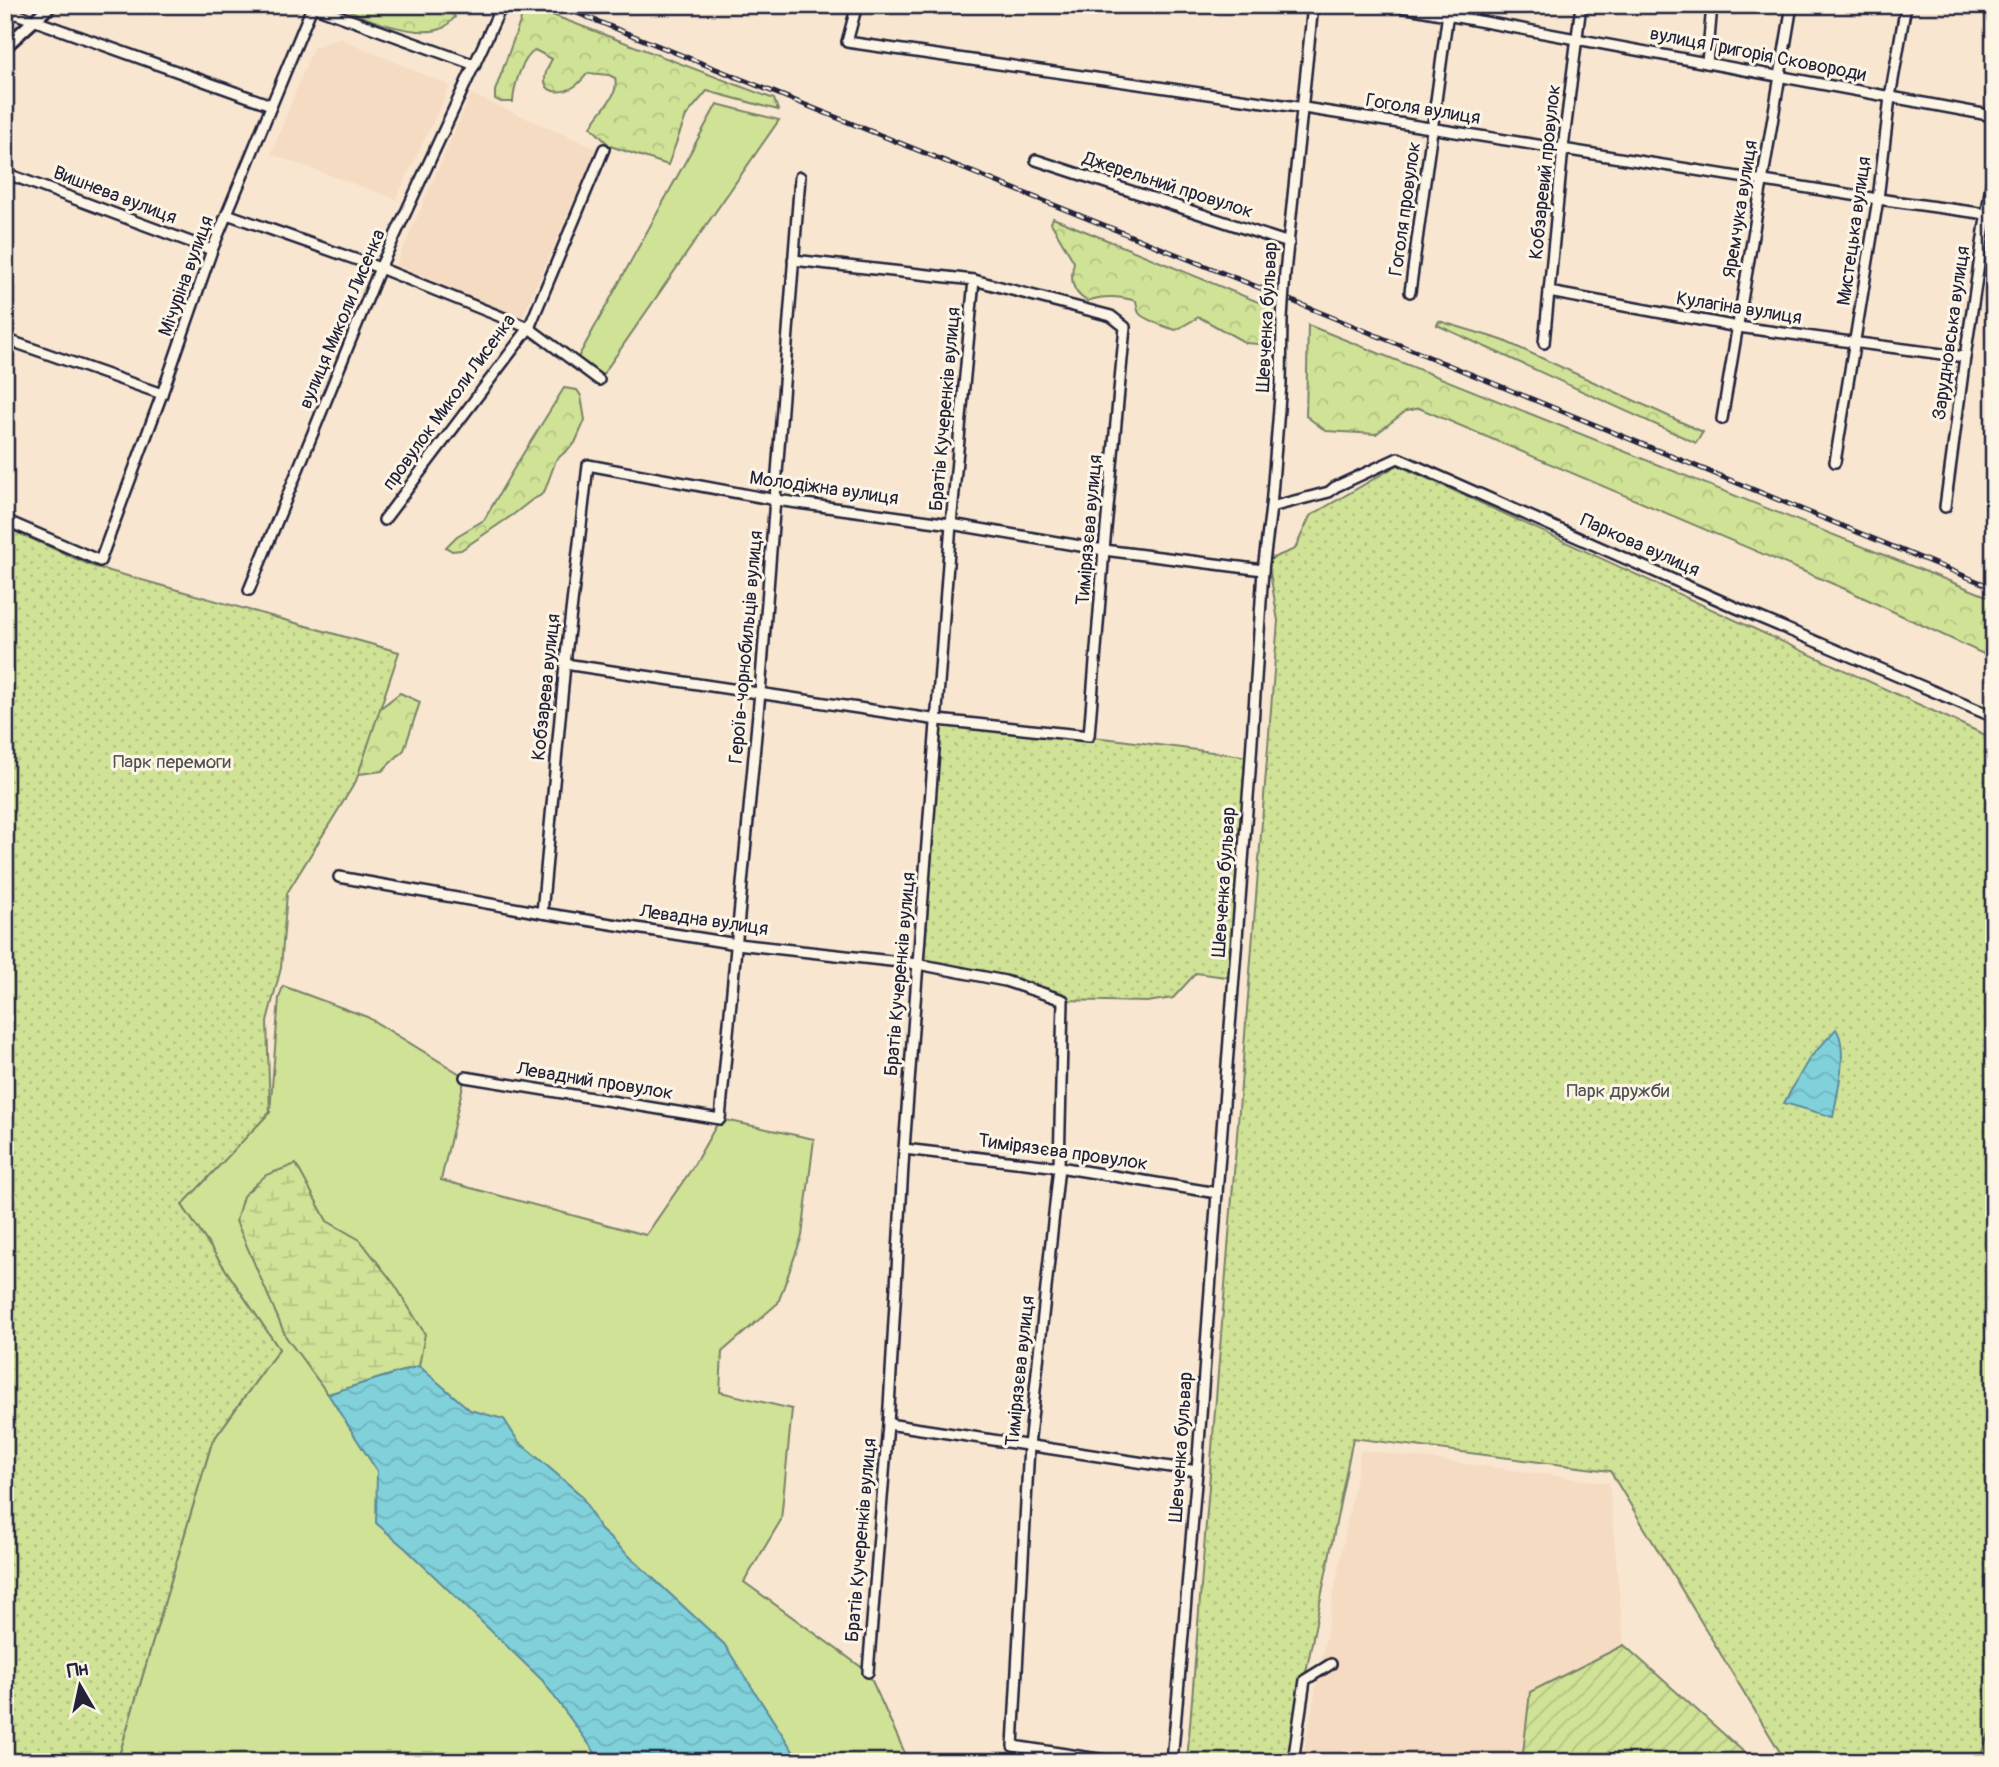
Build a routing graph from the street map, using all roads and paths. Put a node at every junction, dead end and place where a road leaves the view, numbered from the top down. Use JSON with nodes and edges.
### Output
{"nodes":[{"id":1,"x":51,"y":5,"type":"edge"},
{"id":2,"x":502,"y":5,"type":"edge"},
{"id":3,"x":857,"y":5,"type":"edge"},
{"id":4,"x":1313,"y":5,"type":"edge"},
{"id":5,"x":1392,"y":5,"type":"edge"},
{"id":6,"x":1581,"y":5,"type":"edge"},
{"id":7,"x":1712,"y":5,"type":"edge"},
{"id":8,"x":1792,"y":5,"type":"edge"},
{"id":9,"x":1906,"y":5,"type":"edge"},
{"id":10,"x":310,"y":6,"type":"edge"},
{"id":11,"x":5,"y":10,"type":"edge"},
{"id":12,"x":1448,"y":10,"type":"edge"},
{"id":13,"x":32,"y":21,"type":"junction"},
{"id":14,"x":1578,"y":38,"type":"junction"},
{"id":15,"x":5,"y":47,"type":"edge"},
{"id":16,"x":1707,"y":63,"type":"junction"},
{"id":17,"x":475,"y":65,"type":"junction"},
{"id":18,"x":1780,"y":77,"type":"junction"},
{"id":19,"x":1890,"y":97,"type":"junction"},
{"id":20,"x":271,"y":106,"type":"junction"},
{"id":21,"x":1304,"y":108,"type":"junction"},
{"id":22,"x":1994,"y":116,"type":"edge"},
{"id":23,"x":1434,"y":128,"type":"junction"},
{"id":24,"x":1563,"y":148,"type":"junction"},
{"id":25,"x":604,"y":149,"type":"dead end"},
{"id":26,"x":1036,"y":160,"type":"dead end"},
{"id":27,"x":1994,"y":165,"type":"edge"},
{"id":28,"x":5,"y":173,"type":"edge"},
{"id":29,"x":800,"y":177,"type":"dead end"},
{"id":30,"x":1761,"y":180,"type":"junction"},
{"id":31,"x":1878,"y":199,"type":"junction"},
{"id":32,"x":227,"y":214,"type":"junction"},
{"id":33,"x":1990,"y":214,"type":"edge"},
{"id":34,"x":1289,"y":243,"type":"junction"},
{"id":35,"x":212,"y":250,"type":"junction"},
{"id":36,"x":793,"y":260,"type":"junction"},
{"id":37,"x":380,"y":268,"type":"junction"},
{"id":38,"x":974,"y":280,"type":"junction"},
{"id":39,"x":1410,"y":292,"type":"dead end"},
{"id":40,"x":1549,"y":292,"type":"junction"},
{"id":41,"x":1738,"y":327,"type":"junction"},
{"id":42,"x":529,"y":328,"type":"junction"},
{"id":43,"x":5,"y":339,"type":"edge"},
{"id":44,"x":1854,"y":342,"type":"junction"},
{"id":45,"x":1544,"y":343,"type":"dead end"},
{"id":46,"x":1965,"y":357,"type":"junction"},
{"id":47,"x":599,"y":380,"type":"dead end"},
{"id":48,"x":162,"y":394,"type":"junction"},
{"id":49,"x":1722,"y":419,"type":"dead end"},
{"id":50,"x":1835,"y":462,"type":"dead end"},
{"id":51,"x":588,"y":465,"type":"joint"},
{"id":52,"x":776,"y":500,"type":"junction"},
{"id":53,"x":1271,"y":507,"type":"junction"},
{"id":54,"x":1945,"y":507,"type":"dead end"},
{"id":55,"x":5,"y":520,"type":"edge"},
{"id":56,"x":384,"y":520,"type":"dead end"},
{"id":57,"x":951,"y":524,"type":"junction"},
{"id":58,"x":1104,"y":550,"type":"junction"},
{"id":59,"x":1263,"y":570,"type":"junction"},
{"id":60,"x":249,"y":590,"type":"dead end"},
{"id":61,"x":565,"y":664,"type":"junction"},
{"id":62,"x":760,"y":692,"type":"junction"},
{"id":63,"x":1994,"y":718,"type":"edge"},
{"id":64,"x":937,"y":720,"type":"junction"},
{"id":65,"x":339,"y":877,"type":"dead end"},
{"id":66,"x":542,"y":913,"type":"junction"},
{"id":67,"x":737,"y":944,"type":"junction"},
{"id":68,"x":918,"y":964,"type":"junction"},
{"id":69,"x":1063,"y":1000,"type":"joint"},
{"id":70,"x":465,"y":1077,"type":"dead end"},
{"id":71,"x":720,"y":1119,"type":"joint"},
{"id":72,"x":904,"y":1149,"type":"junction"},
{"id":73,"x":1059,"y":1167,"type":"junction"},
{"id":74,"x":1217,"y":1193,"type":"junction"},
{"id":75,"x":888,"y":1424,"type":"junction"},
{"id":76,"x":1029,"y":1446,"type":"junction"},
{"id":77,"x":1198,"y":1471,"type":"junction"},
{"id":78,"x":1331,"y":1664,"type":"dead end"},
{"id":79,"x":867,"y":1672,"type":"dead end"},
{"id":80,"x":1118,"y":1762,"type":"edge"},
{"id":81,"x":1172,"y":1762,"type":"edge"},
{"id":82,"x":1293,"y":1762,"type":"edge"}],
"edges":[{"from":1,"to":13,"type":"street"},
{"from":2,"to":17,"type":"street","name":"вулиця Миколи Лисенка"},
{"from":3,"to":21,"type":"street","name":"Гоголя вулиця"},
{"from":4,"to":21,"type":"street","name":"Шевченка бульвар"},
{"from":5,"to":12,"type":"street","name":"вулиця Григорія Сковороди"},
{"from":6,"to":14,"type":"street","name":"Кобзаревий провулок"},
{"from":7,"to":16,"type":"street"},
{"from":8,"to":18,"type":"street","name":"Яремчука вулиця"},
{"from":9,"to":19,"type":"street","name":"Мистецька вулиця"},
{"from":10,"to":17,"type":"street"},
{"from":10,"to":20,"type":"street","name":"Мічуріна вулиця"},
{"from":11,"to":13,"type":"street"},
{"from":12,"to":14,"type":"street","name":"вулиця Григорія Сковороди"},
{"from":12,"to":23,"type":"street","name":"Гоголя провулок"},
{"from":13,"to":15,"type":"street"},
{"from":13,"to":20,"type":"street"},
{"from":14,"to":16,"type":"street","name":"вулиця Григорія Сковороди"},
{"from":14,"to":24,"type":"street","name":"Кобзаревий провулок"},
{"from":16,"to":18,"type":"street","name":"вулиця Григорія Сковороди"},
{"from":17,"to":37,"type":"street","name":"вулиця Миколи Лисенка"},
{"from":18,"to":19,"type":"street","name":"вулиця Григорія Сковороди"},
{"from":18,"to":30,"type":"street","name":"Яремчука вулиця"},
{"from":19,"to":22,"type":"street","name":"вулиця Григорія Сковороди"},
{"from":19,"to":31,"type":"street","name":"Мистецька вулиця"},
{"from":20,"to":32,"type":"street","name":"Мічуріна вулиця"},
{"from":21,"to":23,"type":"street","name":"Гоголя вулиця"},
{"from":21,"to":34,"type":"street","name":"Шевченка бульвар"},
{"from":23,"to":24,"type":"street","name":"Гоголя вулиця"},
{"from":23,"to":39,"type":"street","name":"Гоголя провулок"},
{"from":24,"to":30,"type":"street","name":"Гоголя вулиця"},
{"from":24,"to":40,"type":"street","name":"Кобзаревий провулок"},
{"from":25,"to":42,"type":"street","name":"провулок Миколи Лисенка"},
{"from":26,"to":34,"type":"street","name":"Джерельний провулок"},
{"from":27,"to":33,"type":"street","name":"Зарудновська вулиця"},
{"from":28,"to":35,"type":"street","name":"Вишнева вулиця"},
{"from":29,"to":36,"type":"street","name":"Героїв-чорнобильців вулиця"},
{"from":30,"to":31,"type":"street","name":"Гоголя вулиця"},
{"from":30,"to":41,"type":"street","name":"Яремчука вулиця"},
{"from":31,"to":33,"type":"street","name":"Гоголя вулиця"},
{"from":31,"to":44,"type":"street","name":"Мистецька вулиця"},
{"from":32,"to":35,"type":"street","name":"Мічуріна вулиця"},
{"from":32,"to":37,"type":"street"},
{"from":33,"to":46,"type":"street","name":"Зарудновська вулиця"},
{"from":34,"to":53,"type":"street","name":"Шевченка бульвар","bridge":true},
{"from":35,"to":48,"type":"street","name":"Мічуріна вулиця"},
{"from":36,"to":38,"type":"street"},
{"from":36,"to":52,"type":"street","name":"Героїв-чорнобильців вулиця"},
{"from":37,"to":42,"type":"street"},
{"from":37,"to":60,"type":"street","name":"вулиця Миколи Лисенка"},
{"from":38,"to":57,"type":"street","name":"Братів Кучеренків вулиця"},
{"from":38,"to":58,"type":"street","name":"Тимірязєва вулиця"},
{"from":40,"to":41,"type":"street","name":"Кулагіна вулиця"},
{"from":40,"to":45,"type":"street","name":"Кобзаревий провулок"},
{"from":41,"to":44,"type":"street","name":"Кулагіна вулиця"},
{"from":41,"to":49,"type":"street","name":"Яремчука вулиця"},
{"from":42,"to":47,"type":"street"},
{"from":42,"to":56,"type":"street","name":"провулок Миколи Лисенка"},
{"from":43,"to":48,"type":"street"},
{"from":44,"to":46,"type":"street","name":"Кулагіна вулиця"},
{"from":44,"to":50,"type":"street","name":"Мистецька вулиця"},
{"from":46,"to":54,"type":"street","name":"Зарудновська вулиця"},
{"from":48,"to":55,"type":"street","name":"Мічуріна вулиця"},
{"from":51,"to":52,"type":"street","name":"Молодіжна вулиця"},
{"from":51,"to":61,"type":"street","name":"Кобзарева вулиця"},
{"from":52,"to":57,"type":"street","name":"Молодіжна вулиця"},
{"from":52,"to":62,"type":"street","name":"Героїв-чорнобильців вулиця"},
{"from":53,"to":59,"type":"street","name":"Шевченка бульвар"},
{"from":53,"to":63,"type":"street","name":"Паркова вулиця"},
{"from":57,"to":58,"type":"street","name":"Молодіжна вулиця"},
{"from":57,"to":64,"type":"street","name":"Братів Кучеренків вулиця"},
{"from":58,"to":59,"type":"street","name":"Молодіжна вулиця"},
{"from":58,"to":64,"type":"street","name":"Тимірязєва вулиця"},
{"from":59,"to":74,"type":"street","name":"Шевченка бульвар"},
{"from":61,"to":62,"type":"street"},
{"from":61,"to":66,"type":"street","name":"Кобзарева вулиця"},
{"from":62,"to":64,"type":"street"},
{"from":62,"to":67,"type":"street","name":"Героїв-чорнобильців вулиця"},
{"from":64,"to":68,"type":"street","name":"Братів Кучеренків вулиця"},
{"from":65,"to":66,"type":"street","name":"Левадна вулиця"},
{"from":66,"to":67,"type":"street","name":"Левадна вулиця"},
{"from":67,"to":68,"type":"street","name":"Левадна вулиця"},
{"from":67,"to":71,"type":"street","name":"Героїв-чорнобильців вулиця"},
{"from":68,"to":69,"type":"street","name":"Левадна вулиця"},
{"from":68,"to":72,"type":"street","name":"Братів Кучеренків вулиця"},
{"from":69,"to":73,"type":"street","name":"Тимірязєва вулиця"},
{"from":70,"to":71,"type":"street","name":"Левадний провулок"},
{"from":72,"to":73,"type":"street","name":"Тимірязєва провулок"},
{"from":72,"to":75,"type":"street","name":"Братів Кучеренків вулиця"},
{"from":73,"to":74,"type":"street","name":"Тимірязєва провулок"},
{"from":73,"to":76,"type":"street","name":"Тимірязєва вулиця"},
{"from":74,"to":77,"type":"street","name":"Шевченка бульвар"},
{"from":75,"to":76,"type":"street"},
{"from":75,"to":79,"type":"street","name":"Братів Кучеренків вулиця"},
{"from":76,"to":77,"type":"street"},
{"from":76,"to":80,"type":"street","name":"Тимірязєва вулиця"},
{"from":77,"to":81,"type":"street","name":"Шевченка бульвар"},
{"from":78,"to":82,"type":"street"}]}
